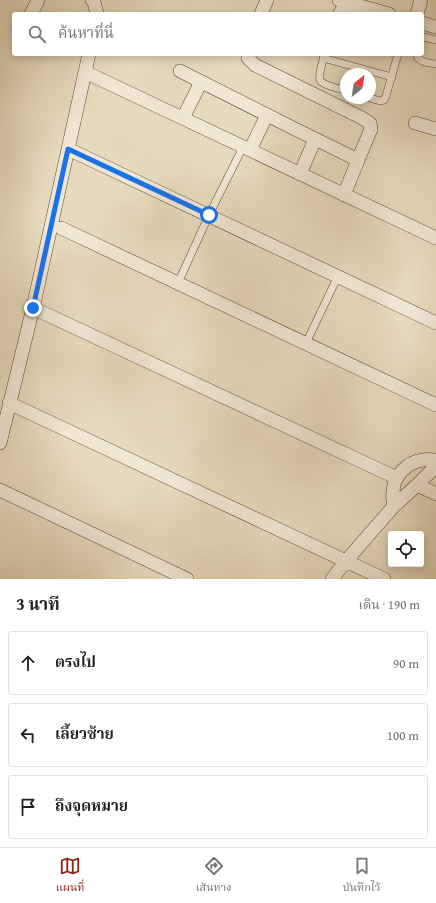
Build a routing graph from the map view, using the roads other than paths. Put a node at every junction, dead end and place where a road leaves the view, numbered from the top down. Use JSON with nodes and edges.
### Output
{"nodes":[{"id":1,"x":38,"y":0,"type":"edge"},
{"id":2,"x":92,"y":0,"type":"edge"},
{"id":3,"x":266,"y":0,"type":"edge"},
{"id":4,"x":339,"y":0,"type":"edge"},
{"id":5,"x":421,"y":0,"type":"edge"},
{"id":6,"x":32,"y":12,"type":"edge"},
{"id":7,"x":96,"y":12,"type":"edge"},
{"id":8,"x":262,"y":12,"type":"edge"},
{"id":9,"x":337,"y":12,"type":"edge"},
{"id":10,"x":350,"y":12,"type":"edge"},
{"id":11,"x":382,"y":12,"type":"edge"},
{"id":12,"x":418,"y":12,"type":"edge"},
{"id":13,"x":424,"y":23,"type":"edge"},
{"id":14,"x":436,"y":26,"type":"edge"},
{"id":15,"x":424,"y":37,"type":"edge"},
{"id":16,"x":436,"y":40,"type":"edge"},
{"id":17,"x":89,"y":56,"type":"edge"},
{"id":18,"x":248,"y":56,"type":"edge"},
{"id":19,"x":324,"y":56,"type":"edge"},
{"id":20,"x":397,"y":56,"type":"edge"},
{"id":21,"x":417,"y":56,"type":"edge"},
{"id":22,"x":436,"y":64,"type":"edge"},
{"id":23,"x":180,"y":71,"type":"dead end"},
{"id":24,"x":85,"y":72,"type":"junction"},
{"id":25,"x":392,"y":77,"type":"junction"},
{"id":26,"x":201,"y":82,"type":"junction"},
{"id":27,"x":340,"y":88,"type":"edge"},
{"id":28,"x":376,"y":100,"type":"edge"},
{"id":29,"x":267,"y":115,"type":"junction"},
{"id":30,"x":183,"y":118,"type":"junction"},
{"id":31,"x":415,"y":123,"type":"dead end"},
{"id":32,"x":436,"y":129,"type":"edge"},
{"id":33,"x":315,"y":139,"type":"junction"},
{"id":34,"x":247,"y":148,"type":"junction"},
{"id":35,"x":68,"y":149,"type":"junction"},
{"id":36,"x":358,"y":160,"type":"junction"},
{"id":37,"x":300,"y":174,"type":"junction"},
{"id":38,"x":344,"y":195,"type":"junction"},
{"id":39,"x":209,"y":215,"type":"junction"},
{"id":40,"x":61,"y":228,"type":"dead end"},
{"id":41,"x":436,"y":238,"type":"edge"},
{"id":42,"x":338,"y":276,"type":"junction"},
{"id":43,"x":178,"y":283,"type":"junction"},
{"id":44,"x":33,"y":308,"type":"junction"},
{"id":45,"x":436,"y":323,"type":"edge"},
{"id":46,"x":306,"y":343,"type":"junction"},
{"id":47,"x":9,"y":404,"type":"junction"},
{"id":48,"x":436,"y":405,"type":"edge"},
{"id":49,"x":0,"y":443,"type":"edge"},
{"id":50,"x":436,"y":460,"type":"edge"},
{"id":51,"x":436,"y":466,"type":"edge"},
{"id":52,"x":397,"y":478,"type":"junction"},
{"id":53,"x":417,"y":485,"type":"junction"},
{"id":54,"x":0,"y":490,"type":"edge"},
{"id":55,"x":436,"y":494,"type":"edge"},
{"id":56,"x":394,"y":506,"type":"junction"},
{"id":57,"x":346,"y":561,"type":"junction"},
{"id":58,"x":187,"y":579,"type":"edge"},
{"id":59,"x":332,"y":579,"type":"edge"},
{"id":60,"x":384,"y":579,"type":"edge"}],
"edges":[{"from":1,"to":6,"type":"street"},
{"from":2,"to":7,"type":"street"},
{"from":3,"to":8,"type":"street"},
{"from":4,"to":11,"type":"street"},
{"from":5,"to":12,"type":"street"},
{"from":9,"to":10,"type":"lane"},
{"from":13,"to":14,"type":"street"},
{"from":15,"to":16,"type":"lane"},
{"from":17,"to":24,"type":"street"},
{"from":18,"to":36,"type":"street"},
{"from":19,"to":25,"type":"lane"},
{"from":19,"to":27,"type":"lane"},
{"from":20,"to":25,"type":"lane"},
{"from":21,"to":22,"type":"lane"},
{"from":23,"to":26,"type":"street"},
{"from":24,"to":30,"type":"street"},
{"from":24,"to":35,"type":"street"},
{"from":25,"to":28,"type":"lane"},
{"from":26,"to":29,"type":"street"},
{"from":26,"to":30,"type":"street"},
{"from":29,"to":33,"type":"street"},
{"from":29,"to":34,"type":"street"},
{"from":30,"to":34,"type":"street"},
{"from":31,"to":32,"type":"street"},
{"from":33,"to":36,"type":"street"},
{"from":33,"to":37,"type":"street"},
{"from":34,"to":37,"type":"street"},
{"from":34,"to":39,"type":"lane"},
{"from":35,"to":39,"type":"street"},
{"from":35,"to":44,"type":"street"},
{"from":36,"to":38,"type":"street"},
{"from":37,"to":38,"type":"street"},
{"from":38,"to":41,"type":"street"},
{"from":39,"to":42,"type":"street"},
{"from":39,"to":43,"type":"lane"},
{"from":40,"to":43,"type":"street"},
{"from":42,"to":45,"type":"street"},
{"from":42,"to":46,"type":"lane"},
{"from":43,"to":46,"type":"street"},
{"from":44,"to":47,"type":"street"},
{"from":44,"to":52,"type":"street"},
{"from":46,"to":48,"type":"street"},
{"from":47,"to":49,"type":"street"},
{"from":47,"to":57,"type":"street"},
{"from":50,"to":52,"type":"street"},
{"from":51,"to":53,"type":"street"},
{"from":52,"to":56,"type":"street"},
{"from":53,"to":55,"type":"street"},
{"from":53,"to":56,"type":"street"},
{"from":54,"to":58,"type":"street"},
{"from":56,"to":57,"type":"street"},
{"from":57,"to":59,"type":"street"},
{"from":57,"to":60,"type":"street"}]}
